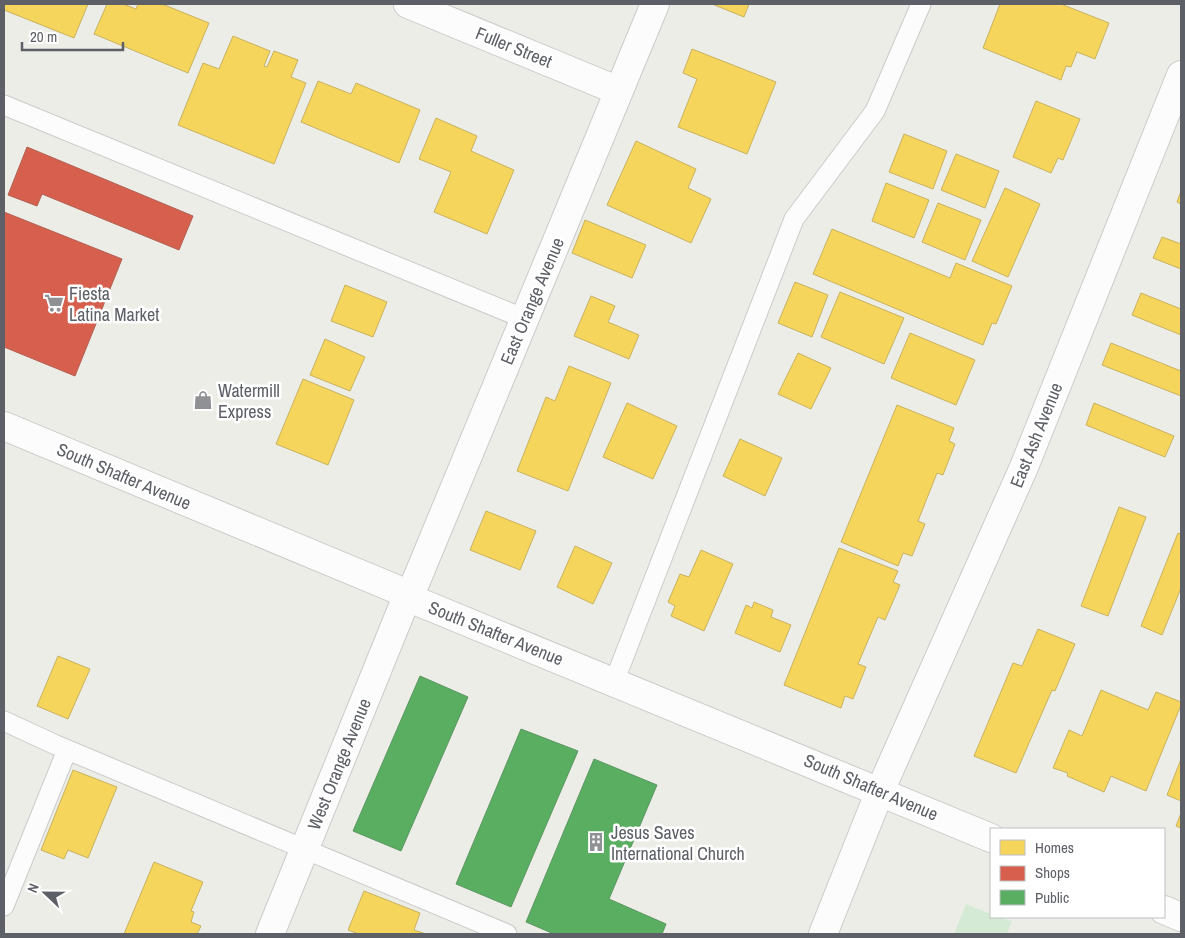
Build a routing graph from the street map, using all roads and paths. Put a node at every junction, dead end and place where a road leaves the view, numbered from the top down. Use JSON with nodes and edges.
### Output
{"nodes":[{"id":1,"x":408,"y":4,"type":"edge"},
{"id":2,"x":655,"y":4,"type":"edge"},
{"id":3,"x":921,"y":4,"type":"edge"},
{"id":4,"x":1181,"y":76,"type":"edge"},
{"id":5,"x":619,"y":91,"type":"junction"},
{"id":6,"x":4,"y":105,"type":"edge"},
{"id":7,"x":524,"y":319,"type":"junction"},
{"id":8,"x":4,"y":426,"type":"edge"},
{"id":9,"x":409,"y":596,"type":"junction"},
{"id":10,"x":614,"y":682,"type":"junction"},
{"id":11,"x":4,"y":721,"type":"edge"},
{"id":12,"x":67,"y":750,"type":"junction"},
{"id":13,"x":880,"y":791,"type":"junction"},
{"id":14,"x":990,"y":838,"type":"edge"},
{"id":15,"x":305,"y":850,"type":"junction"},
{"id":16,"x":4,"y":906,"type":"edge"},
{"id":17,"x":1165,"y":910,"type":"edge"},
{"id":18,"x":1181,"y":918,"type":"edge"},
{"id":19,"x":270,"y":934,"type":"edge"},
{"id":20,"x":507,"y":934,"type":"edge"},
{"id":21,"x":823,"y":934,"type":"edge"}],
"edges":[{"from":1,"to":5,"type":"street","name":"Fuller Street"},
{"from":2,"to":5,"type":"street","name":"East Orange Avenue"},
{"from":3,"to":10,"type":"lane"},
{"from":4,"to":13,"type":"street","name":"East Ash Avenue"},
{"from":5,"to":7,"type":"street","name":"East Orange Avenue"},
{"from":6,"to":7,"type":"lane"},
{"from":7,"to":9,"type":"street","name":"East Orange Avenue"},
{"from":8,"to":9,"type":"street","name":"South Shafter Avenue"},
{"from":9,"to":10,"type":"street","name":"South Shafter Avenue"},
{"from":9,"to":15,"type":"street","name":"West Orange Avenue"},
{"from":10,"to":13,"type":"street","name":"South Shafter Avenue"},
{"from":11,"to":12,"type":"lane"},
{"from":12,"to":15,"type":"lane"},
{"from":12,"to":16,"type":"lane"},
{"from":13,"to":14,"type":"street","name":"South Shafter Avenue"},
{"from":13,"to":21,"type":"street","name":"East Ash Avenue"},
{"from":15,"to":19,"type":"street","name":"West Orange Avenue"},
{"from":15,"to":20,"type":"lane"},
{"from":17,"to":18,"type":"street"}]}
